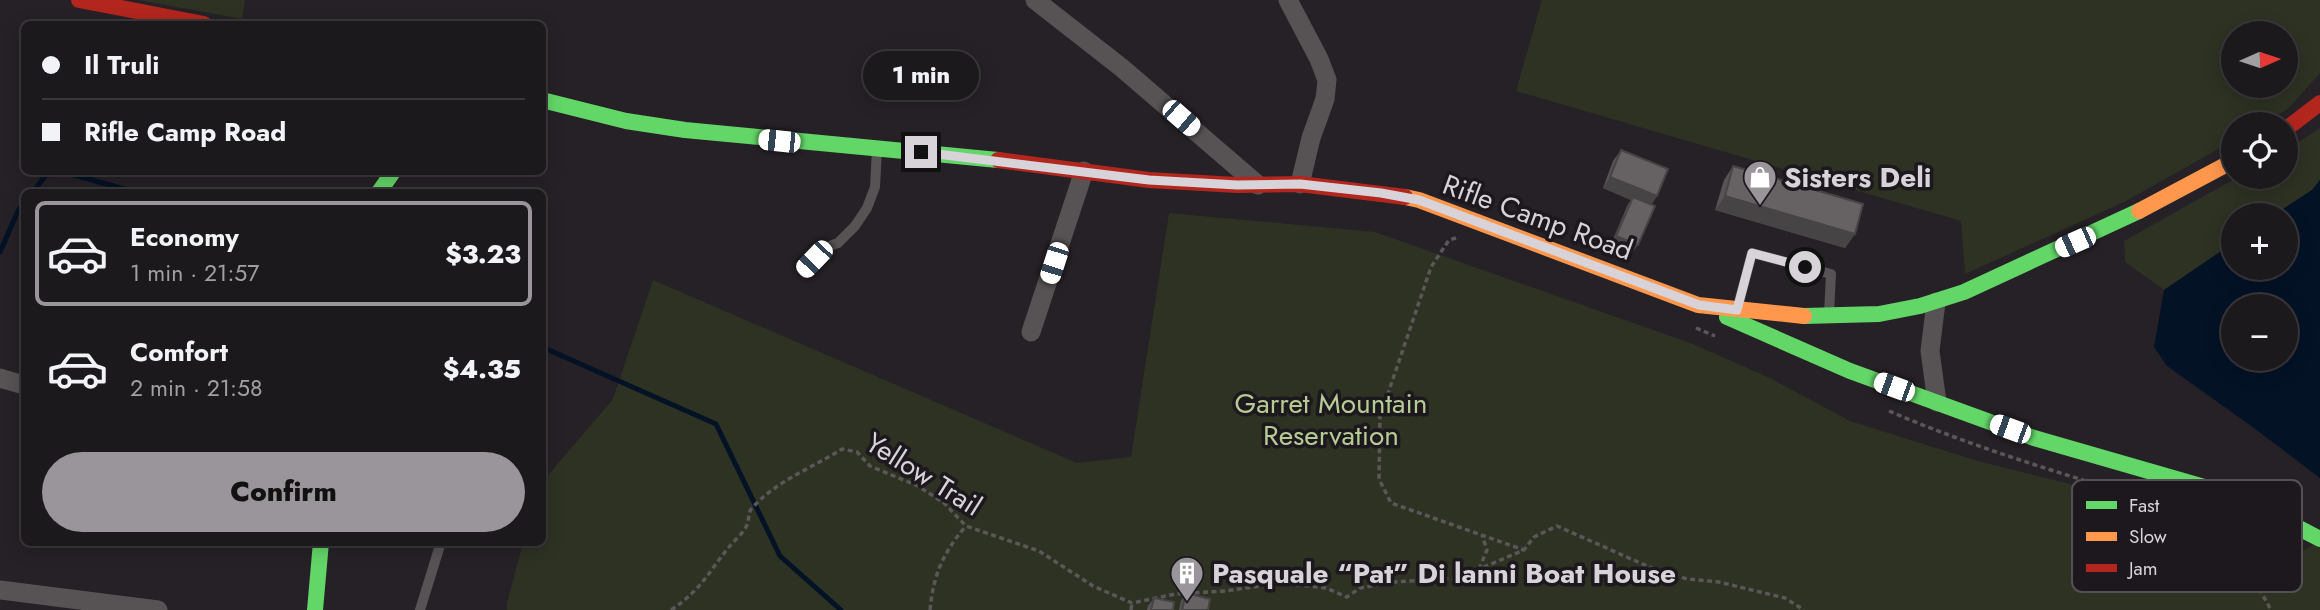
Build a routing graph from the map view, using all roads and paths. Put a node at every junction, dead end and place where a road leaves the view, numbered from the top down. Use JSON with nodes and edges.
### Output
{"nodes":[{"id":1,"x":79,"y":0,"type":"edge"},
{"id":2,"x":1035,"y":0,"type":"edge"},
{"id":3,"x":1288,"y":0,"type":"edge"},
{"id":4,"x":188,"y":21,"type":"edge"},
{"id":5,"x":546,"y":101,"type":"edge"},
{"id":6,"x":2320,"y":103,"type":"edge"},
{"id":7,"x":2298,"y":120,"type":"edge"},
{"id":8,"x":877,"y":149,"type":"junction"},
{"id":9,"x":2221,"y":167,"type":"edge"},
{"id":10,"x":1084,"y":171,"type":"junction"},
{"id":11,"x":1300,"y":184,"type":"junction"},
{"id":12,"x":1258,"y":185,"type":"junction"},
{"id":13,"x":1461,"y":237,"type":"dead end"},
{"id":14,"x":803,"y":270,"type":"dead end"},
{"id":15,"x":1936,"y":302,"type":"junction"},
{"id":16,"x":1699,"y":305,"type":"junction"},
{"id":17,"x":1737,"y":310,"type":"junction"},
{"id":18,"x":1829,"y":316,"type":"junction"},
{"id":19,"x":1687,"y":324,"type":"dead end"},
{"id":20,"x":1031,"y":332,"type":"dead end"},
{"id":21,"x":1721,"y":339,"type":"dead end"},
{"id":22,"x":0,"y":378,"type":"edge"},
{"id":23,"x":21,"y":384,"type":"edge"},
{"id":24,"x":1937,"y":402,"type":"junction"},
{"id":25,"x":1882,"y":408,"type":"dead end"},
{"id":26,"x":2086,"y":480,"type":"edge"},
{"id":27,"x":2180,"y":480,"type":"edge"},
{"id":28,"x":966,"y":526,"type":"junction"},
{"id":29,"x":2302,"y":530,"type":"edge"},
{"id":30,"x":1482,"y":535,"type":"junction"},
{"id":31,"x":2320,"y":539,"type":"edge"},
{"id":32,"x":321,"y":546,"type":"edge"},
{"id":33,"x":440,"y":546,"type":"edge"},
{"id":34,"x":1524,"y":550,"type":"junction"},
{"id":35,"x":1478,"y":570,"type":"junction"},
{"id":36,"x":0,"y":590,"type":"edge"},
{"id":37,"x":2261,"y":592,"type":"edge"},
{"id":38,"x":1132,"y":603,"type":"junction"},
{"id":39,"x":158,"y":610,"type":"edge"},
{"id":40,"x":315,"y":610,"type":"edge"},
{"id":41,"x":419,"y":610,"type":"edge"},
{"id":42,"x":671,"y":610,"type":"edge"},
{"id":43,"x":930,"y":610,"type":"edge"},
{"id":44,"x":1131,"y":610,"type":"edge"},
{"id":45,"x":1804,"y":610,"type":"edge"},
{"id":46,"x":2271,"y":610,"type":"edge"}],
"edges":[{"from":1,"to":4,"type":"street"},
{"from":2,"to":12,"type":"street"},
{"from":3,"to":11,"type":"street"},
{"from":5,"to":8,"type":"street","name":"Rifle Camp Road"},
{"from":6,"to":7,"type":"street"},
{"from":8,"to":10,"type":"street","name":"Rifle Camp Road"},
{"from":8,"to":14,"type":"lane"},
{"from":9,"to":15,"type":"street","name":"Rifle Camp Road"},
{"from":10,"to":12,"type":"street","name":"Rifle Camp Road"},
{"from":10,"to":20,"type":"street"},
{"from":11,"to":12,"type":"street","name":"Rifle Camp Road"},
{"from":11,"to":16,"type":"street","name":"Rifle Camp Road"},
{"from":13,"to":30,"type":"path"},
{"from":15,"to":18,"type":"street","name":"Rifle Camp Road"},
{"from":15,"to":24,"type":"street"},
{"from":16,"to":17,"type":"street","name":"Rifle Camp Road"},
{"from":16,"to":24,"type":"street"},
{"from":17,"to":18,"type":"street","name":"Rifle Camp Road"},
{"from":17,"to":18,"type":"lane"},
{"from":19,"to":21,"type":"path"},
{"from":22,"to":23,"type":"street"},
{"from":24,"to":27,"type":"street"},
{"from":25,"to":26,"type":"path"},
{"from":28,"to":38,"type":"path","name":"Yellow Trail"},
{"from":28,"to":42,"type":"path","name":"Yellow Trail"},
{"from":28,"to":43,"type":"path"},
{"from":29,"to":31,"type":"street"},
{"from":30,"to":34,"type":"path"},
{"from":30,"to":35,"type":"path"},
{"from":32,"to":40,"type":"street"},
{"from":33,"to":41,"type":"lane"},
{"from":34,"to":35,"type":"path"},
{"from":34,"to":45,"type":"path"},
{"from":35,"to":38,"type":"path"},
{"from":36,"to":39,"type":"street"},
{"from":37,"to":46,"type":"path"},
{"from":38,"to":44,"type":"path"}]}
